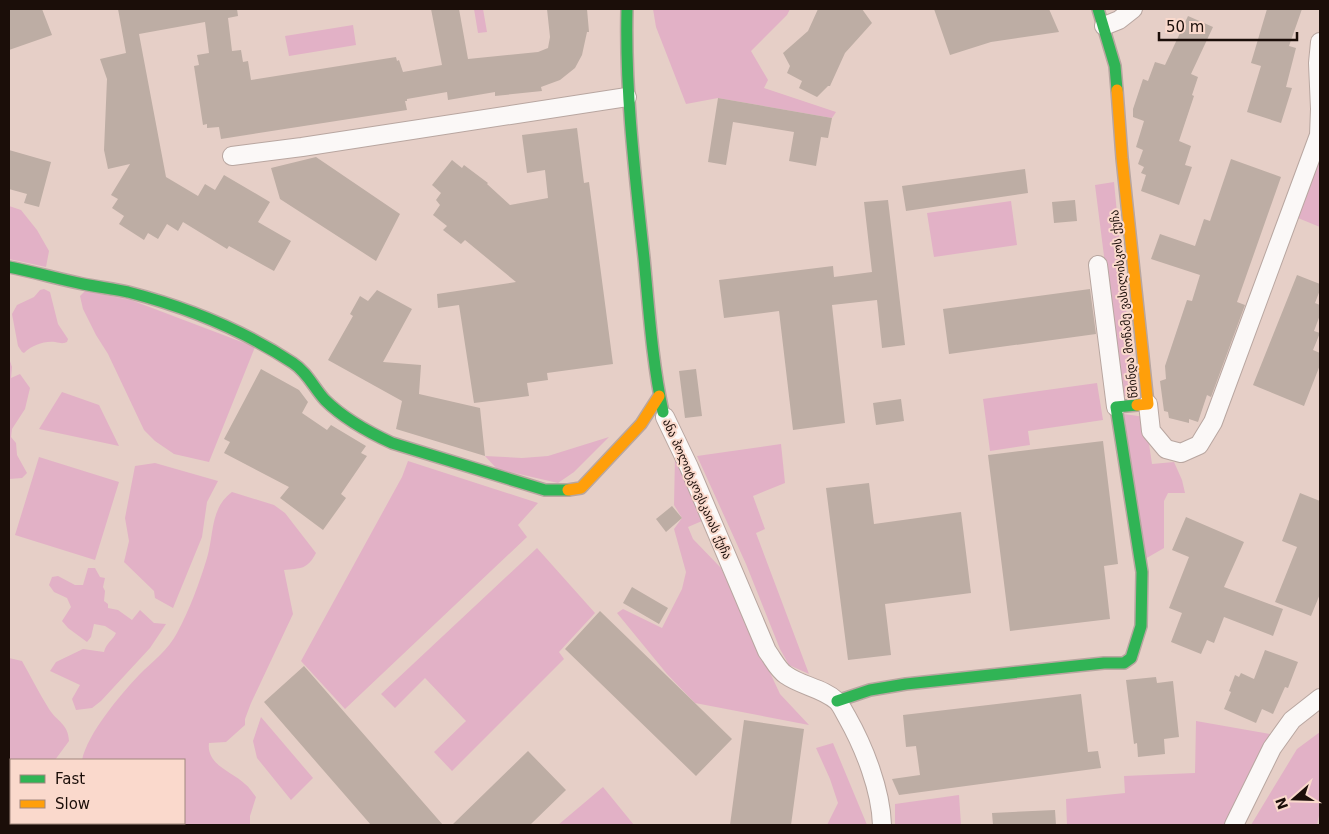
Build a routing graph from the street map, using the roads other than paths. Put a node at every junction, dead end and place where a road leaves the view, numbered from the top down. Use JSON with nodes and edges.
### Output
{"nodes":[{"id":1,"x":627,"y":9,"type":"edge"},
{"id":2,"x":1098,"y":9,"type":"edge"},
{"id":3,"x":1133,"y":9,"type":"edge"},
{"id":4,"x":1104,"y":26,"type":"junction"},
{"id":5,"x":1320,"y":42,"type":"edge"},
{"id":6,"x":627,"y":98,"type":"junction"},
{"id":7,"x":232,"y":156,"type":"dead end"},
{"id":8,"x":1098,"y":265,"type":"dead end"},
{"id":9,"x":9,"y":267,"type":"edge"},
{"id":10,"x":659,"y":396,"type":"junction"},
{"id":11,"x":1148,"y":404,"type":"junction"},
{"id":12,"x":1116,"y":407,"type":"junction"},
{"id":13,"x":665,"y":417,"type":"joint"},
{"id":14,"x":1320,"y":698,"type":"edge"},
{"id":15,"x":837,"y":701,"type":"junction"},
{"id":16,"x":882,"y":825,"type":"edge"},
{"id":17,"x":1234,"y":825,"type":"edge"}],
"edges":[{"from":1,"to":6,"type":"street","name":"ანა პოლიტკოვსკაიას ქუჩა"},
{"from":2,"to":4,"type":"street","name":"წმინდა მოწამე ვასილისკოს ქუჩა"},
{"from":3,"to":4,"type":"street"},
{"from":4,"to":11,"type":"street","name":"წმინდა მოწამე ვასილისკოს ქუჩა"},
{"from":5,"to":11,"type":"street"},
{"from":6,"to":7,"type":"street"},
{"from":6,"to":10,"type":"street","name":"ანა პოლიტკოვსკაიას ქუჩა"},
{"from":8,"to":12,"type":"street"},
{"from":9,"to":10,"type":"street"},
{"from":10,"to":13,"type":"street","name":"ანა პოლიტკოვსკაიას ქუჩა"},
{"from":11,"to":12,"type":"street","name":"წმინდა მოწამე ვასილისკოს ქუჩა"},
{"from":12,"to":15,"type":"street","name":"წმინდა მოწამე ვასილისკოს ქუჩა"},
{"from":13,"to":15,"type":"street","name":"ანა პოლიტკოვსკაიას ქუჩა"},
{"from":14,"to":17,"type":"street"},
{"from":15,"to":16,"type":"street"}]}
